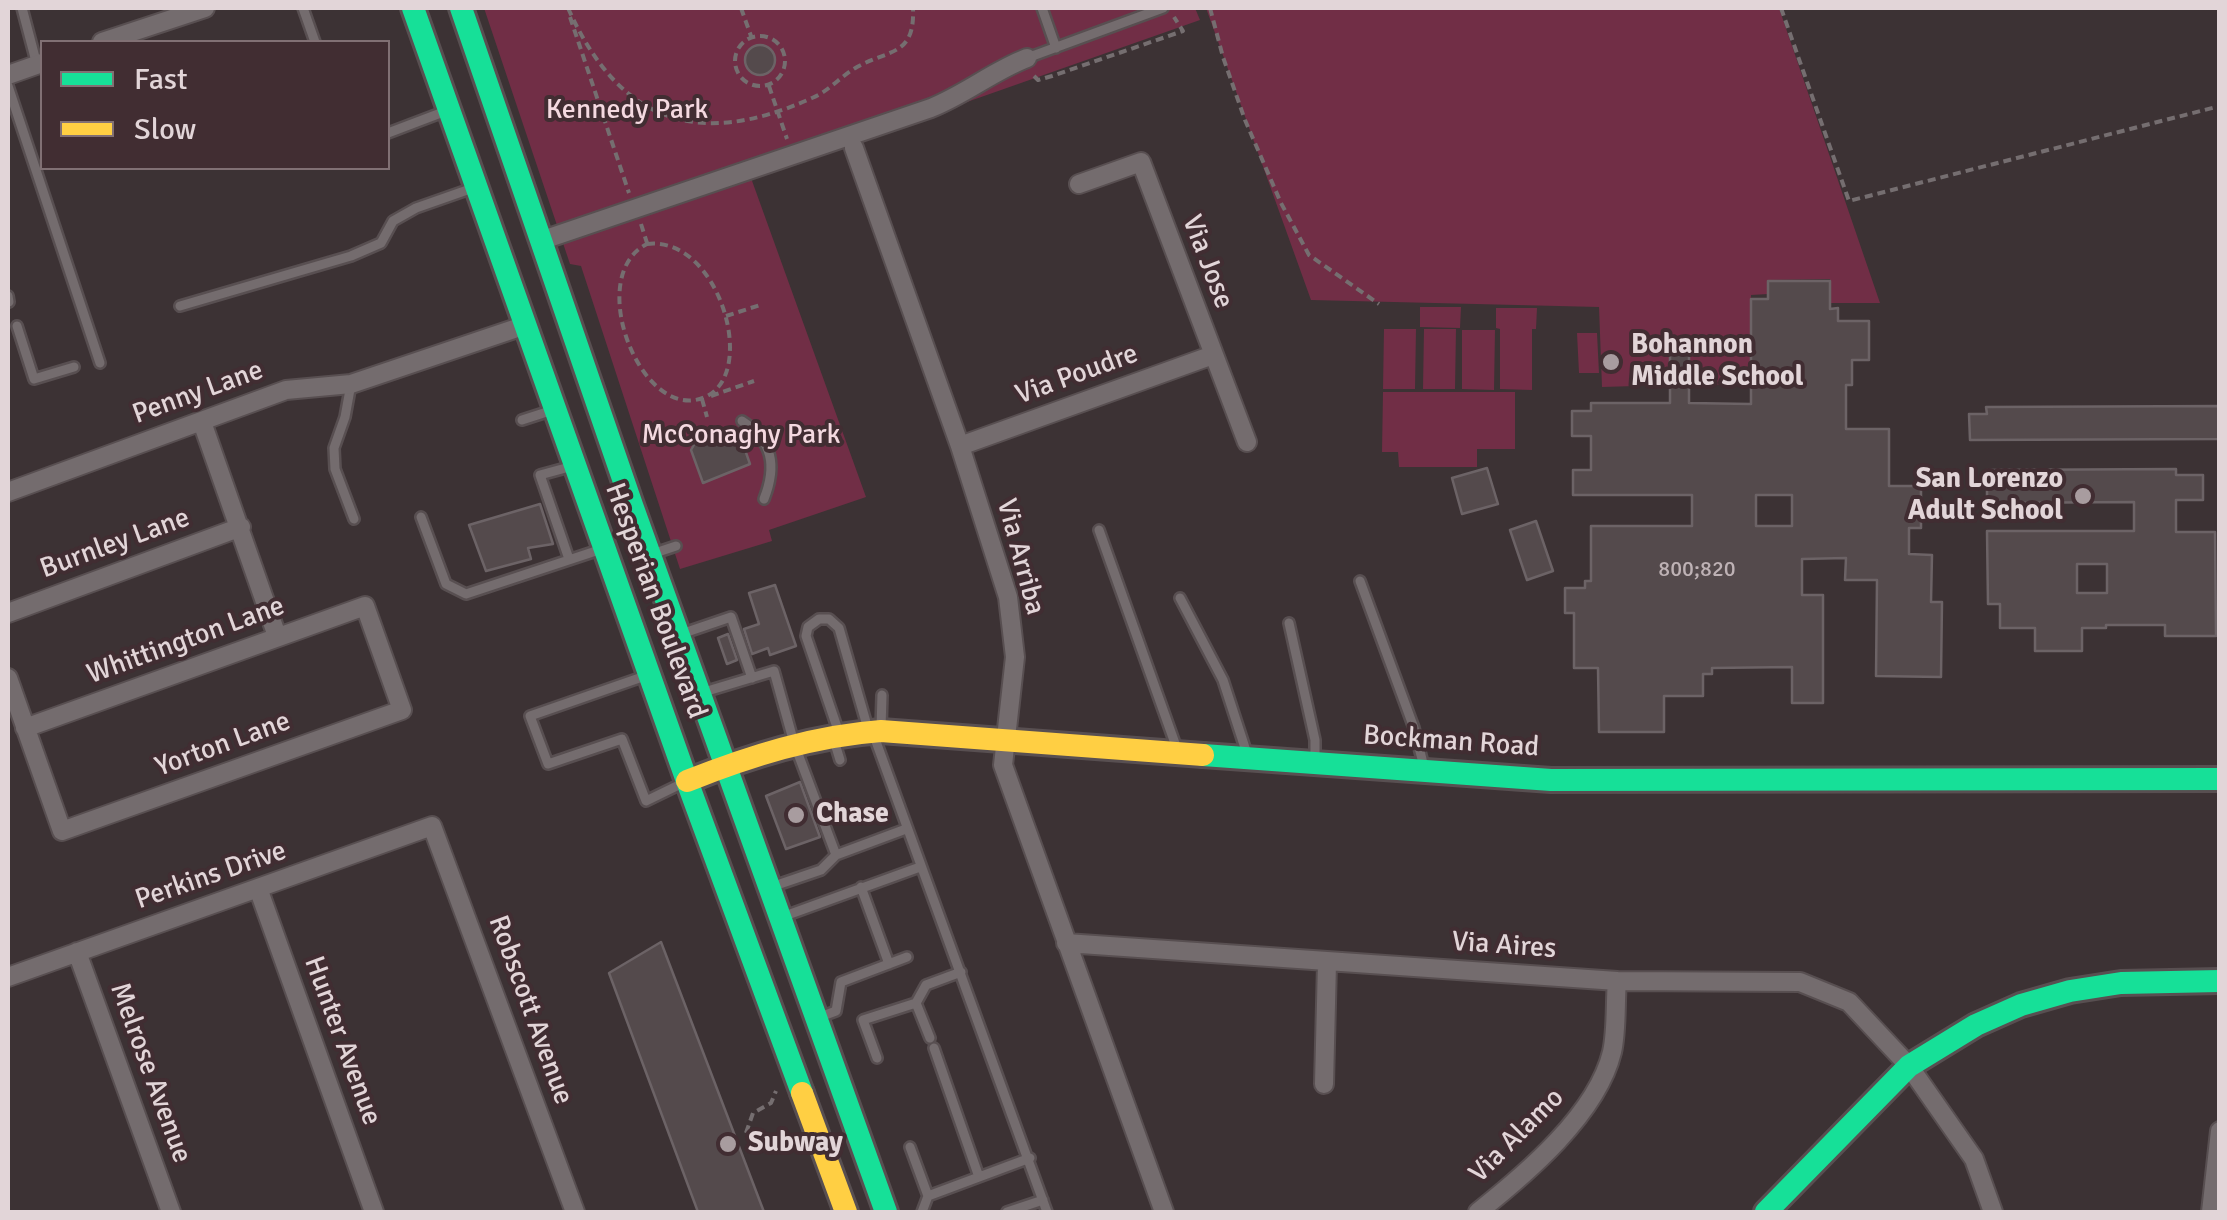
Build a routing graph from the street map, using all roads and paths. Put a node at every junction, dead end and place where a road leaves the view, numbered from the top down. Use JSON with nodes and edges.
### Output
{"nodes":[{"id":1,"x":22,"y":8,"type":"edge"},
{"id":2,"x":204,"y":8,"type":"edge"},
{"id":3,"x":303,"y":8,"type":"edge"},
{"id":4,"x":413,"y":8,"type":"edge"},
{"id":5,"x":461,"y":8,"type":"edge"},
{"id":6,"x":568,"y":8,"type":"edge"},
{"id":7,"x":741,"y":8,"type":"edge"},
{"id":8,"x":913,"y":8,"type":"edge"},
{"id":9,"x":1042,"y":8,"type":"edge"},
{"id":10,"x":1164,"y":8,"type":"edge"},
{"id":11,"x":1210,"y":8,"type":"edge"},
{"id":12,"x":1781,"y":8,"type":"edge"},
{"id":13,"x":752,"y":38,"type":"junction"},
{"id":14,"x":108,"y":40,"type":"edge"},
{"id":15,"x":314,"y":40,"type":"edge"},
{"id":16,"x":1056,"y":48,"type":"junction"},
{"id":17,"x":1029,"y":62,"type":"junction"},
{"id":18,"x":40,"y":64,"type":"edge"},
{"id":19,"x":8,"y":75,"type":"edge"},
{"id":20,"x":768,"y":85,"type":"junction"},
{"id":21,"x":8,"y":86,"type":"edge"},
{"id":22,"x":2220,"y":106,"type":"edge"},
{"id":23,"x":450,"y":110,"type":"junction"},
{"id":24,"x":777,"y":110,"type":"junction"},
{"id":25,"x":390,"y":132,"type":"edge"},
{"id":26,"x":786,"y":139,"type":"dead end"},
{"id":27,"x":854,"y":148,"type":"dead end"},
{"id":28,"x":1078,"y":184,"type":"dead end"},
{"id":29,"x":476,"y":186,"type":"junction"},
{"id":30,"x":632,"y":200,"type":"dead end"},
{"id":31,"x":639,"y":220,"type":"dead end"},
{"id":32,"x":540,"y":241,"type":"junction"},
{"id":33,"x":648,"y":244,"type":"junction"},
{"id":34,"x":1379,"y":304,"type":"dead end"},
{"id":35,"x":180,"y":306,"type":"dead end"},
{"id":36,"x":760,"y":306,"type":"dead end"},
{"id":37,"x":726,"y":316,"type":"junction"},
{"id":38,"x":526,"y":325,"type":"junction"},
{"id":39,"x":17,"y":326,"type":"dead end"},
{"id":40,"x":1213,"y":355,"type":"junction"},
{"id":41,"x":100,"y":363,"type":"dead end"},
{"id":42,"x":74,"y":367,"type":"dead end"},
{"id":43,"x":754,"y":381,"type":"dead end"},
{"id":44,"x":351,"y":384,"type":"junction"},
{"id":45,"x":701,"y":399,"type":"junction"},
{"id":46,"x":556,"y":409,"type":"junction"},
{"id":47,"x":707,"y":417,"type":"dead end"},
{"id":48,"x":522,"y":420,"type":"dead end"},
{"id":49,"x":202,"y":422,"type":"junction"},
{"id":50,"x":742,"y":422,"type":"dead end"},
{"id":51,"x":1247,"y":442,"type":"dead end"},
{"id":52,"x":960,"y":446,"type":"junction"},
{"id":53,"x":614,"y":454,"type":"junction"},
{"id":54,"x":575,"y":465,"type":"junction"},
{"id":55,"x":8,"y":492,"type":"edge"},
{"id":56,"x":764,"y":499,"type":"dead end"},
{"id":57,"x":421,"y":517,"type":"dead end"},
{"id":58,"x":354,"y":518,"type":"dead end"},
{"id":59,"x":241,"y":528,"type":"junction"},
{"id":60,"x":1099,"y":530,"type":"dead end"},
{"id":61,"x":676,"y":546,"type":"dead end"},
{"id":62,"x":604,"y":548,"type":"junction"},
{"id":63,"x":650,"y":555,"type":"junction"},
{"id":64,"x":569,"y":560,"type":"junction"},
{"id":65,"x":1360,"y":581,"type":"dead end"},
{"id":66,"x":1180,"y":598,"type":"dead end"},
{"id":67,"x":8,"y":613,"type":"edge"},
{"id":68,"x":1289,"y":623,"type":"dead end"},
{"id":69,"x":678,"y":635,"type":"junction"},
{"id":70,"x":277,"y":636,"type":"junction"},
{"id":71,"x":650,"y":674,"type":"junction"},
{"id":72,"x":8,"y":678,"type":"edge"},
{"id":73,"x":752,"y":678,"type":"junction"},
{"id":74,"x":699,"y":693,"type":"junction"},
{"id":75,"x":882,"y":695,"type":"dead end"},
{"id":76,"x":402,"y":710,"type":"joint"},
{"id":77,"x":25,"y":728,"type":"junction"},
{"id":78,"x":874,"y":732,"type":"junction"},
{"id":79,"x":836,"y":734,"type":"junction"},
{"id":80,"x":1006,"y":739,"type":"junction"},
{"id":81,"x":794,"y":743,"type":"junction"},
{"id":82,"x":1178,"y":752,"type":"junction"},
{"id":83,"x":1247,"y":757,"type":"junction"},
{"id":84,"x":840,"y":760,"type":"dead end"},
{"id":85,"x":1315,"y":762,"type":"junction"},
{"id":86,"x":725,"y":766,"type":"junction"},
{"id":87,"x":1425,"y":770,"type":"junction"},
{"id":88,"x":2220,"y":779,"type":"edge"},
{"id":89,"x":687,"y":781,"type":"junction"},
{"id":90,"x":432,"y":826,"type":"joint"},
{"id":91,"x":906,"y":829,"type":"junction"},
{"id":92,"x":836,"y":854,"type":"junction"},
{"id":93,"x":920,"y":867,"type":"junction"},
{"id":94,"x":861,"y":887,"type":"junction"},
{"id":95,"x":258,"y":888,"type":"junction"},
{"id":96,"x":769,"y":888,"type":"junction"},
{"id":97,"x":780,"y":918,"type":"junction"},
{"id":98,"x":1066,"y":943,"type":"junction"},
{"id":99,"x":77,"y":952,"type":"junction"},
{"id":100,"x":908,"y":957,"type":"dead end"},
{"id":101,"x":1327,"y":963,"type":"junction"},
{"id":102,"x":888,"y":964,"type":"junction"},
{"id":103,"x":961,"y":972,"type":"junction"},
{"id":104,"x":8,"y":976,"type":"edge"},
{"id":105,"x":1616,"y":981,"type":"junction"},
{"id":106,"x":2220,"y":982,"type":"edge"},
{"id":107,"x":916,"y":1002,"type":"junction"},
{"id":108,"x":816,"y":1019,"type":"junction"},
{"id":109,"x":877,"y":1058,"type":"dead end"},
{"id":110,"x":1909,"y":1066,"type":"junction"},
{"id":111,"x":1324,"y":1084,"type":"dead end"},
{"id":112,"x":778,"y":1088,"type":"dead end"},
{"id":113,"x":802,"y":1092,"type":"junction"},
{"id":114,"x":2220,"y":1131,"type":"edge"},
{"id":115,"x":746,"y":1133,"type":"dead end"},
{"id":116,"x":910,"y":1147,"type":"dead end"},
{"id":117,"x":1030,"y":1158,"type":"junction"},
{"id":118,"x":979,"y":1177,"type":"junction"},
{"id":119,"x":928,"y":1196,"type":"junction"},
{"id":120,"x":1043,"y":1200,"type":"junction"},
{"id":121,"x":171,"y":1212,"type":"edge"},
{"id":122,"x":374,"y":1212,"type":"edge"},
{"id":123,"x":576,"y":1212,"type":"edge"},
{"id":124,"x":846,"y":1212,"type":"edge"},
{"id":125,"x":866,"y":1212,"type":"edge"},
{"id":126,"x":886,"y":1212,"type":"edge"},
{"id":127,"x":922,"y":1212,"type":"edge"},
{"id":128,"x":1006,"y":1212,"type":"edge"},
{"id":129,"x":1047,"y":1212,"type":"edge"},
{"id":130,"x":1164,"y":1212,"type":"edge"},
{"id":131,"x":1478,"y":1212,"type":"edge"},
{"id":132,"x":1766,"y":1212,"type":"edge"},
{"id":133,"x":1993,"y":1212,"type":"edge"},
{"id":134,"x":2211,"y":1212,"type":"edge"}],
"edges":[{"from":1,"to":18,"type":"lane"},
{"from":2,"to":14,"type":"street"},
{"from":3,"to":15,"type":"lane"},
{"from":4,"to":23,"type":"main road","name":"Hesperian Boulevard"},
{"from":5,"to":32,"type":"main road","name":"Hesperian Boulevard"},
{"from":6,"to":24,"type":"path"},
{"from":6,"to":30,"type":"path"},
{"from":7,"to":13,"type":"path"},
{"from":8,"to":24,"type":"path"},
{"from":9,"to":16,"type":"lane"},
{"from":10,"to":16,"type":"lane"},
{"from":10,"to":17,"type":"path"},
{"from":11,"to":34,"type":"path"},
{"from":12,"to":22,"type":"path"},
{"from":13,"to":20,"type":"path"},
{"from":13,"to":20,"type":"path"},
{"from":16,"to":17,"type":"lane"},
{"from":17,"to":32,"type":"street"},
{"from":18,"to":19,"type":"street"},
{"from":20,"to":24,"type":"path"},
{"from":21,"to":41,"type":"lane"},
{"from":23,"to":25,"type":"lane"},
{"from":23,"to":29,"type":"main road","name":"Hesperian Boulevard"},
{"from":24,"to":26,"type":"path"},
{"from":27,"to":52,"type":"street","name":"Via Arriba"},
{"from":28,"to":40,"type":"street","name":"Via Jose"},
{"from":29,"to":35,"type":"lane"},
{"from":29,"to":38,"type":"main road","name":"Hesperian Boulevard"},
{"from":31,"to":33,"type":"path"},
{"from":32,"to":53,"type":"main road","name":"Hesperian Boulevard"},
{"from":33,"to":37,"type":"path"},
{"from":33,"to":45,"type":"path"},
{"from":36,"to":37,"type":"path"},
{"from":37,"to":45,"type":"path"},
{"from":38,"to":44,"type":"street","name":"Penny Lane"},
{"from":38,"to":46,"type":"main road","name":"Hesperian Boulevard"},
{"from":39,"to":42,"type":"lane"},
{"from":40,"to":51,"type":"street","name":"Via Jose"},
{"from":40,"to":52,"type":"street","name":"Via Poudre"},
{"from":43,"to":45,"type":"path"},
{"from":44,"to":49,"type":"street","name":"Penny Lane"},
{"from":44,"to":58,"type":"lane"},
{"from":45,"to":47,"type":"path"},
{"from":46,"to":48,"type":"lane"},
{"from":46,"to":53,"type":"main road"},
{"from":46,"to":54,"type":"main road","name":"Hesperian Boulevard"},
{"from":49,"to":55,"type":"street","name":"Penny Lane"},
{"from":49,"to":59,"type":"street"},
{"from":50,"to":56,"type":"lane"},
{"from":52,"to":80,"type":"street","name":"Via Arriba"},
{"from":53,"to":63,"type":"main road","name":"Hesperian Boulevard"},
{"from":54,"to":62,"type":"main road","name":"Hesperian Boulevard"},
{"from":54,"to":64,"type":"lane"},
{"from":57,"to":64,"type":"lane"},
{"from":59,"to":67,"type":"street","name":"Burnley Lane"},
{"from":59,"to":70,"type":"street"},
{"from":60,"to":82,"type":"lane"},
{"from":61,"to":63,"type":"lane"},
{"from":62,"to":64,"type":"lane"},
{"from":62,"to":71,"type":"main road","name":"Hesperian Boulevard"},
{"from":63,"to":69,"type":"main road","name":"Hesperian Boulevard"},
{"from":65,"to":87,"type":"lane"},
{"from":66,"to":83,"type":"lane"},
{"from":68,"to":85,"type":"lane"},
{"from":69,"to":73,"type":"lane"},
{"from":69,"to":74,"type":"main road","name":"Hesperian Boulevard"},
{"from":70,"to":76,"type":"street","name":"Whittington Lane"},
{"from":70,"to":77,"type":"street","name":"Whittington Lane"},
{"from":71,"to":89,"type":"main road","name":"Hesperian Boulevard"},
{"from":71,"to":89,"type":"lane"},
{"from":72,"to":77,"type":"street"},
{"from":73,"to":74,"type":"lane"},
{"from":73,"to":81,"type":"lane"},
{"from":74,"to":86,"type":"main road","name":"Hesperian Boulevard"},
{"from":75,"to":78,"type":"lane"},
{"from":76,"to":77,"type":"street","name":"Yorton Lane"},
{"from":78,"to":79,"type":"main road","name":"Bockman Road"},
{"from":78,"to":79,"type":"lane"},
{"from":78,"to":80,"type":"main road","name":"Bockman Road"},
{"from":78,"to":91,"type":"lane"},
{"from":79,"to":81,"type":"main road","name":"Bockman Road"},
{"from":79,"to":84,"type":"lane"},
{"from":80,"to":82,"type":"main road","name":"Bockman Road"},
{"from":80,"to":98,"type":"street","name":"Via Arriba"},
{"from":81,"to":86,"type":"main road","name":"Bockman Road"},
{"from":81,"to":92,"type":"lane"},
{"from":82,"to":83,"type":"main road","name":"Bockman Road"},
{"from":83,"to":85,"type":"main road","name":"Bockman Road"},
{"from":85,"to":87,"type":"main road","name":"Bockman Road"},
{"from":86,"to":89,"type":"main road","name":"Bockman Road"},
{"from":86,"to":96,"type":"main road","name":"Hesperian Boulevard"},
{"from":87,"to":88,"type":"main road","name":"Bockman Road"},
{"from":89,"to":113,"type":"main road","name":"Hesperian Boulevard"},
{"from":90,"to":95,"type":"street","name":"Perkins Drive"},
{"from":90,"to":123,"type":"street","name":"Robscott Avenue"},
{"from":91,"to":92,"type":"lane"},
{"from":91,"to":93,"type":"lane"},
{"from":92,"to":96,"type":"lane"},
{"from":93,"to":94,"type":"lane"},
{"from":93,"to":103,"type":"lane"},
{"from":94,"to":97,"type":"lane"},
{"from":94,"to":102,"type":"lane"},
{"from":95,"to":99,"type":"street","name":"Perkins Drive"},
{"from":95,"to":122,"type":"street","name":"Hunter Avenue"},
{"from":96,"to":97,"type":"main road","name":"Hesperian Boulevard"},
{"from":97,"to":108,"type":"main road","name":"Hesperian Boulevard"},
{"from":98,"to":101,"type":"street","name":"Via Aires"},
{"from":98,"to":130,"type":"street","name":"Via Arriba"},
{"from":99,"to":104,"type":"street","name":"Perkins Drive"},
{"from":99,"to":121,"type":"street","name":"Melrose Avenue"},
{"from":100,"to":102,"type":"lane"},
{"from":101,"to":105,"type":"street","name":"Via Aires"},
{"from":101,"to":111,"type":"street"},
{"from":102,"to":108,"type":"lane"},
{"from":103,"to":107,"type":"lane"},
{"from":103,"to":117,"type":"lane"},
{"from":105,"to":110,"type":"street","name":"Via Aires"},
{"from":105,"to":131,"type":"street","name":"Via Alamo"},
{"from":106,"to":110,"type":"main road"},
{"from":107,"to":109,"type":"lane"},
{"from":107,"to":118,"type":"lane"},
{"from":108,"to":126,"type":"main road","name":"Hesperian Boulevard"},
{"from":110,"to":132,"type":"main road"},
{"from":110,"to":133,"type":"street","name":"Via Aires"},
{"from":112,"to":115,"type":"path"},
{"from":113,"to":124,"type":"main road","name":"Hesperian Boulevard"},
{"from":113,"to":125,"type":"main road"},
{"from":114,"to":134,"type":"street"},
{"from":116,"to":119,"type":"lane"},
{"from":117,"to":118,"type":"lane"},
{"from":117,"to":120,"type":"lane"},
{"from":118,"to":119,"type":"lane"},
{"from":119,"to":127,"type":"lane"},
{"from":120,"to":128,"type":"lane"},
{"from":120,"to":129,"type":"lane"}]}
